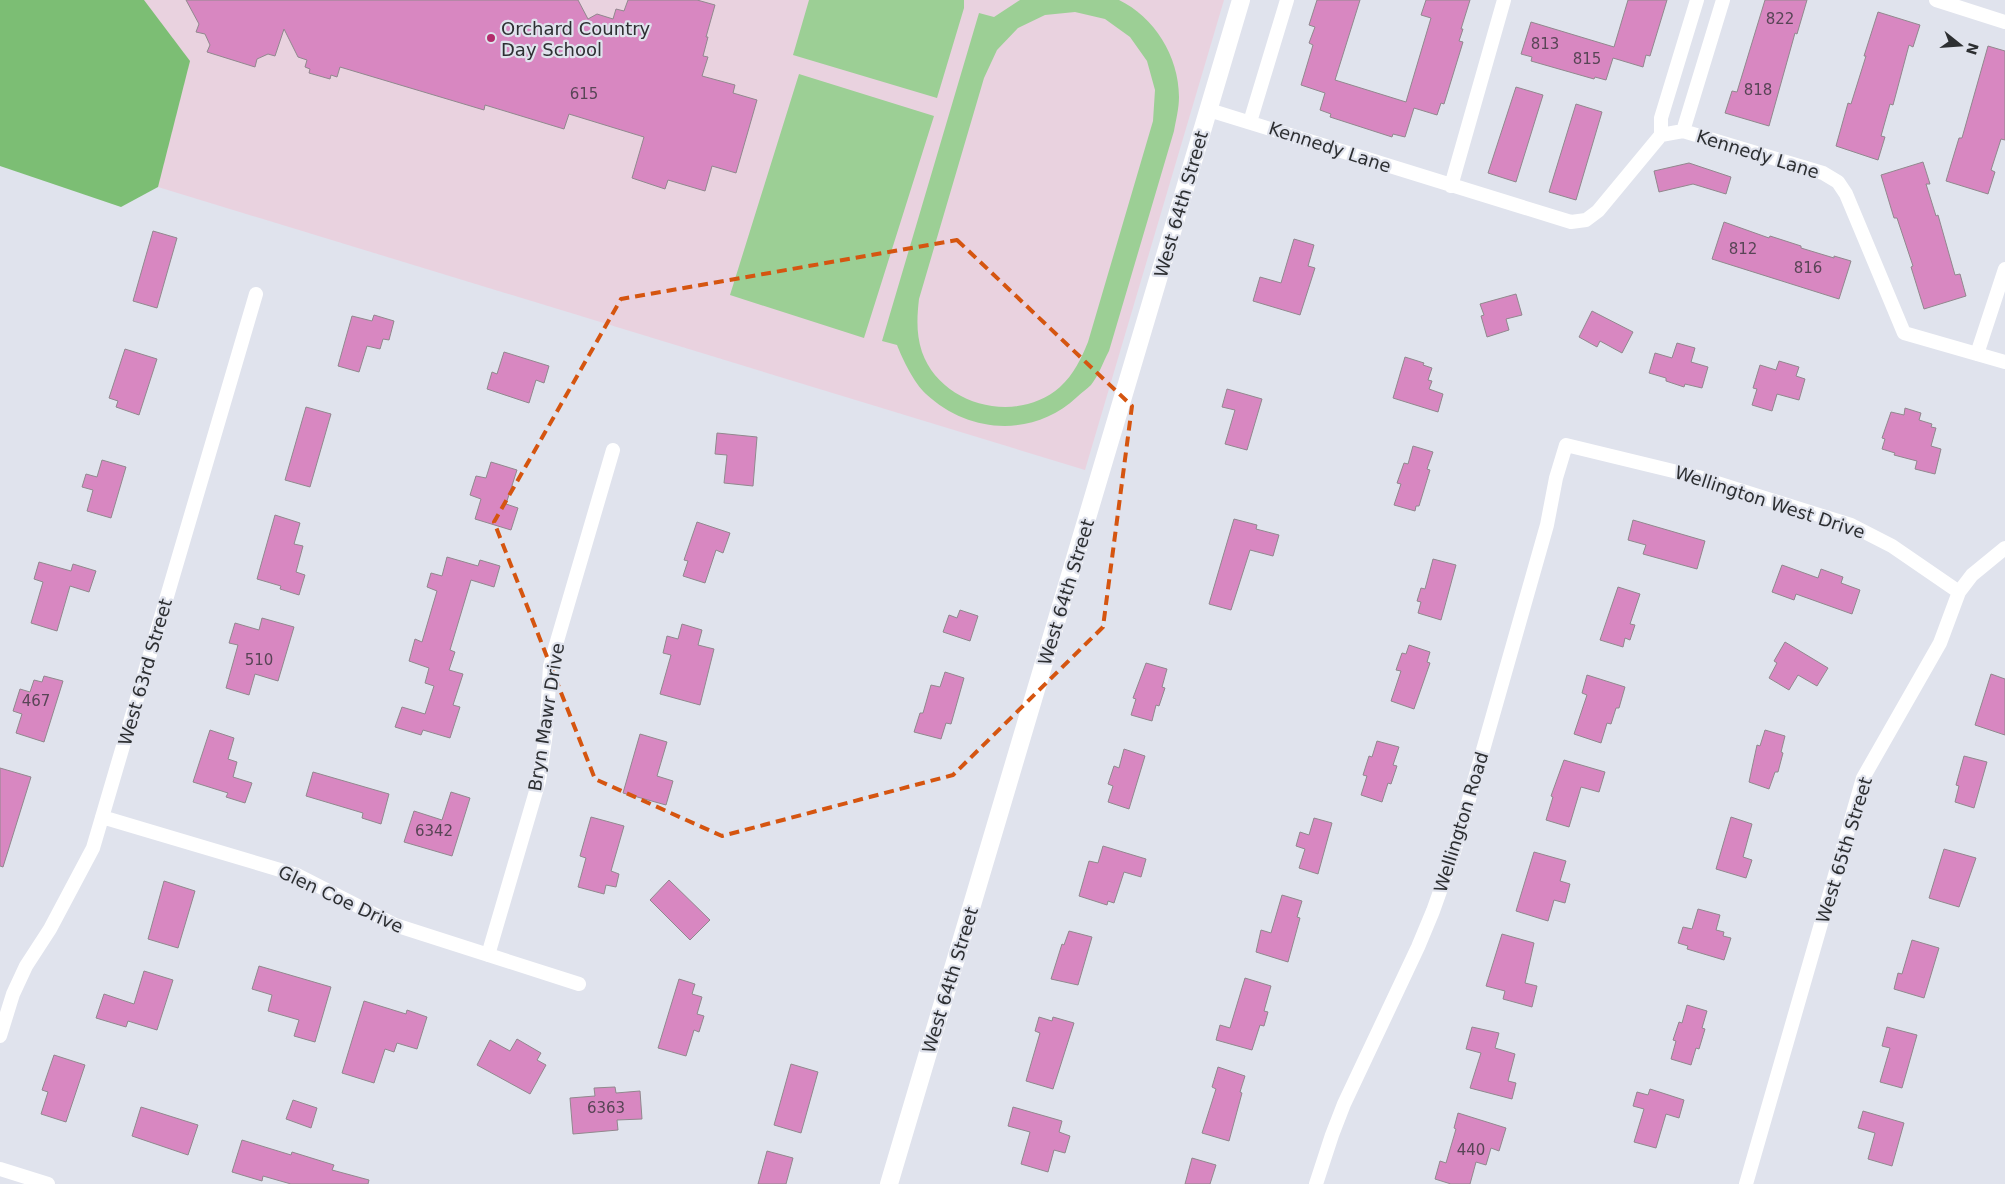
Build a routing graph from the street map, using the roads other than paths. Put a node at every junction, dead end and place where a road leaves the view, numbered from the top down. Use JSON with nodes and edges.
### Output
{"nodes":[{"id":1,"x":1241,"y":0,"type":"edge"},
{"id":2,"x":1287,"y":0,"type":"edge"},
{"id":3,"x":1504,"y":0,"type":"edge"},
{"id":4,"x":1697,"y":0,"type":"edge"},
{"id":5,"x":1722,"y":0,"type":"edge"},
{"id":6,"x":1936,"y":0,"type":"edge"},
{"id":7,"x":2005,"y":22,"type":"edge"},
{"id":8,"x":1209,"y":110,"type":"junction"},
{"id":9,"x":1250,"y":122,"type":"junction"},
{"id":10,"x":1683,"y":131,"type":"junction"},
{"id":11,"x":1661,"y":135,"type":"junction"},
{"id":12,"x":1451,"y":186,"type":"junction"},
{"id":13,"x":2005,"y":269,"type":"edge"},
{"id":14,"x":256,"y":294,"type":"dead end"},
{"id":15,"x":1978,"y":354,"type":"junction"},
{"id":16,"x":2005,"y":362,"type":"edge"},
{"id":17,"x":1566,"y":445,"type":"joint"},
{"id":18,"x":613,"y":450,"type":"dead end"},
{"id":19,"x":2005,"y":548,"type":"edge"},
{"id":20,"x":1959,"y":592,"type":"junction"},
{"id":21,"x":102,"y":817,"type":"junction"},
{"id":22,"x":488,"y":955,"type":"junction"},
{"id":23,"x":579,"y":984,"type":"dead end"},
{"id":24,"x":0,"y":1036,"type":"edge"},
{"id":25,"x":0,"y":1169,"type":"edge"},
{"id":26,"x":48,"y":1184,"type":"edge"},
{"id":27,"x":889,"y":1184,"type":"edge"},
{"id":28,"x":1316,"y":1184,"type":"edge"},
{"id":29,"x":1746,"y":1184,"type":"edge"}],
"edges":[{"from":1,"to":8,"type":"street","name":"West 64th Street"},
{"from":2,"to":9,"type":"street"},
{"from":3,"to":12,"type":"street"},
{"from":4,"to":11,"type":"street"},
{"from":5,"to":10,"type":"street"},
{"from":6,"to":7,"type":"street"},
{"from":8,"to":9,"type":"street","name":"Kennedy Lane"},
{"from":8,"to":27,"type":"street","name":"West 64th Street"},
{"from":9,"to":12,"type":"street","name":"Kennedy Lane"},
{"from":10,"to":11,"type":"street","name":"Kennedy Lane"},
{"from":10,"to":15,"type":"street","name":"Kennedy Lane"},
{"from":11,"to":12,"type":"street","name":"Kennedy Lane"},
{"from":13,"to":15,"type":"street"},
{"from":14,"to":21,"type":"street","name":"West 63rd Street"},
{"from":15,"to":16,"type":"street","name":"Kennedy Lane"},
{"from":17,"to":20,"type":"street","name":"Wellington West Drive"},
{"from":17,"to":28,"type":"street","name":"Wellington Road"},
{"from":18,"to":22,"type":"street","name":"Bryn Mawr Drive"},
{"from":19,"to":20,"type":"street","name":"West 65th Street"},
{"from":20,"to":29,"type":"street","name":"West 65th Street"},
{"from":21,"to":22,"type":"street","name":"Glen Coe Drive"},
{"from":21,"to":24,"type":"street","name":"West 63rd Street"},
{"from":22,"to":23,"type":"street","name":"Glen Coe Drive"},
{"from":25,"to":26,"type":"street"}]}
